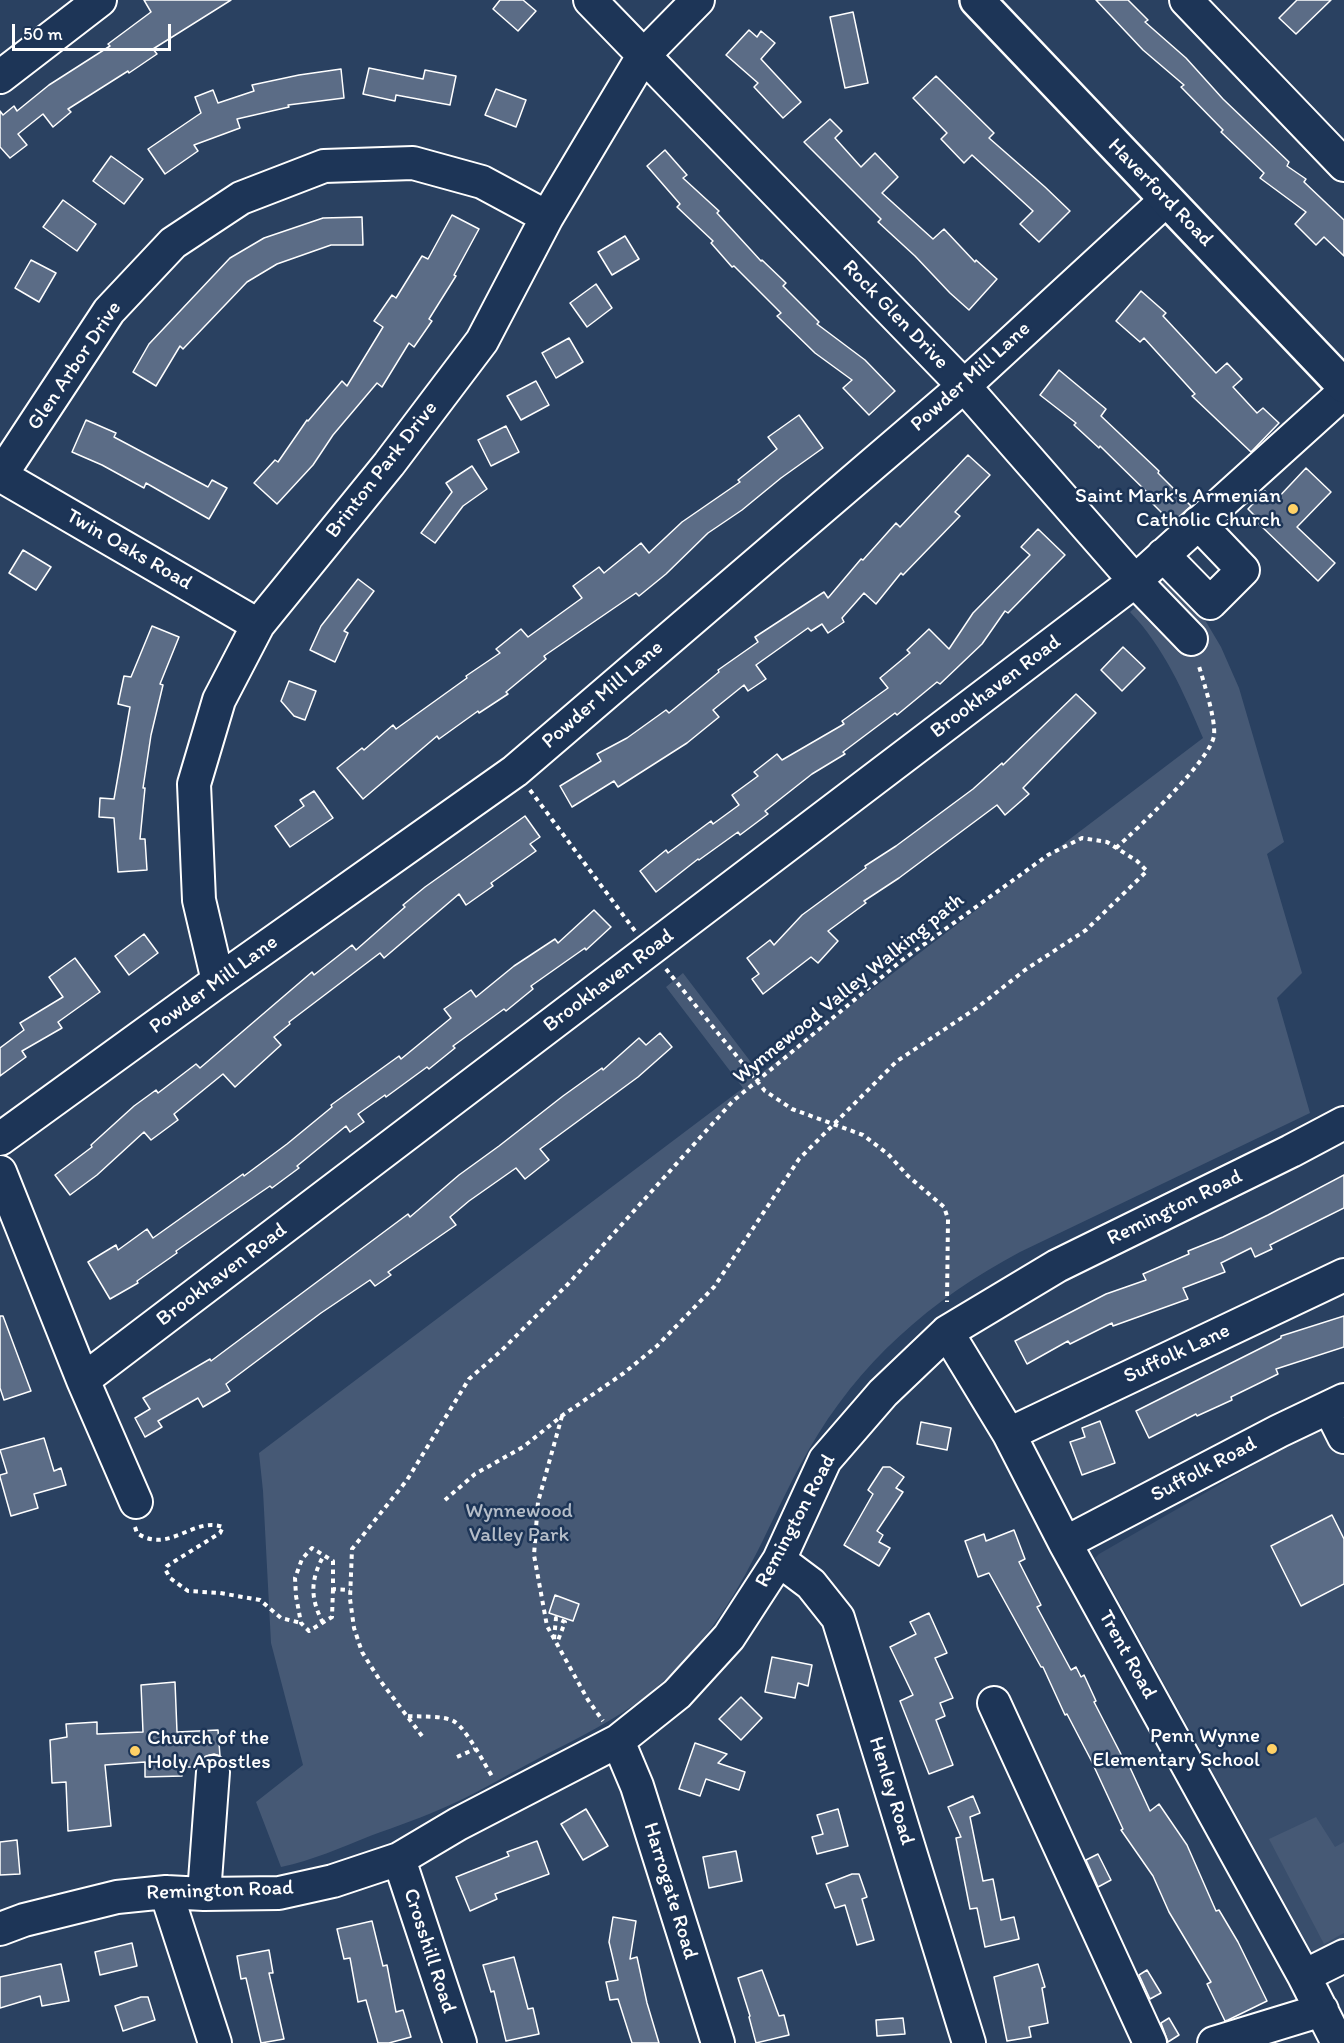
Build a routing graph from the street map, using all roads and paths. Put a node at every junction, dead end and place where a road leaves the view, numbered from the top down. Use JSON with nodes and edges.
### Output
{"nodes":[{"id":1,"x":100,"y":0,"type":"edge"},
{"id":2,"x":590,"y":0,"type":"edge"},
{"id":3,"x":698,"y":0,"type":"edge"},
{"id":4,"x":976,"y":0,"type":"edge"},
{"id":5,"x":1186,"y":0,"type":"edge"},
{"id":6,"x":643,"y":56,"type":"junction"},
{"id":7,"x":0,"y":76,"type":"edge"},
{"id":8,"x":1344,"y":165,"type":"edge"},
{"id":9,"x":1166,"y":200,"type":"junction"},
{"id":10,"x":548,"y":217,"type":"junction"},
{"id":11,"x":964,"y":386,"type":"junction"},
{"id":12,"x":1344,"y":386,"type":"edge"},
{"id":13,"x":1344,"y":392,"type":"edge"},
{"id":14,"x":1,"y":475,"type":"edge"},
{"id":15,"x":1198,"y":524,"type":"junction"},
{"id":16,"x":1163,"y":555,"type":"junction"},
{"id":17,"x":1135,"y":581,"type":"junction"},
{"id":18,"x":258,"y":625,"type":"junction"},
{"id":19,"x":1191,"y":639,"type":"joint"},
{"id":20,"x":515,"y":771,"type":"junction"},
{"id":21,"x":1116,"y":848,"type":"junction"},
{"id":22,"x":650,"y":950,"type":"junction"},
{"id":23,"x":218,"y":981,"type":"junction"},
{"id":24,"x":756,"y":1081,"type":"junction"},
{"id":25,"x":1344,"y":1123,"type":"edge"},
{"id":26,"x":834,"y":1124,"type":"junction"},
{"id":27,"x":0,"y":1139,"type":"edge"},
{"id":28,"x":0,"y":1172,"type":"edge"},
{"id":29,"x":1344,"y":1275,"type":"edge"},
{"id":30,"x":947,"y":1332,"type":"junction"},
{"id":31,"x":83,"y":1380,"type":"junction"},
{"id":32,"x":1337,"y":1403,"type":"edge"},
{"id":33,"x":563,"y":1415,"type":"junction"},
{"id":34,"x":1010,"y":1434,"type":"junction"},
{"id":35,"x":1344,"y":1437,"type":"edge"},
{"id":36,"x":445,"y":1500,"type":"dead end"},
{"id":37,"x":136,"y":1502,"type":"joint"},
{"id":38,"x":1065,"y":1543,"type":"junction"},
{"id":39,"x":324,"y":1556,"type":"junction"},
{"id":40,"x":779,"y":1560,"type":"junction"},
{"id":41,"x":333,"y":1589,"type":"junction"},
{"id":42,"x":350,"y":1590,"type":"junction"},
{"id":43,"x":301,"y":1623,"type":"junction"},
{"id":44,"x":323,"y":1623,"type":"junction"},
{"id":45,"x":555,"y":1641,"type":"junction"},
{"id":46,"x":994,"y":1703,"type":"dead end"},
{"id":47,"x":407,"y":1716,"type":"junction"},
{"id":48,"x":422,"y":1736,"type":"dead end"},
{"id":49,"x":618,"y":1741,"type":"junction"},
{"id":50,"x":475,"y":1749,"type":"junction"},
{"id":51,"x":458,"y":1757,"type":"dead end"},
{"id":52,"x":213,"y":1773,"type":"dead end"},
{"id":53,"x":506,"y":1799,"type":"junction"},
{"id":54,"x":399,"y":1859,"type":"junction"},
{"id":55,"x":166,"y":1892,"type":"junction"},
{"id":56,"x":204,"y":1894,"type":"junction"},
{"id":57,"x":0,"y":1929,"type":"edge"},
{"id":58,"x":1344,"y":1956,"type":"edge"},
{"id":59,"x":1304,"y":1976,"type":"junction"},
{"id":60,"x":1322,"y":2010,"type":"junction"},
{"id":61,"x":215,"y":2043,"type":"edge"},
{"id":62,"x":459,"y":2043,"type":"edge"},
{"id":63,"x":718,"y":2043,"type":"edge"},
{"id":64,"x":969,"y":2043,"type":"edge"},
{"id":65,"x":1150,"y":2043,"type":"edge"},
{"id":66,"x":1214,"y":2043,"type":"edge"},
{"id":67,"x":1338,"y":2043,"type":"edge"}],
"edges":[{"from":1,"to":7,"type":"street"},
{"from":2,"to":6,"type":"street","name":"Rock Glen Drive"},
{"from":3,"to":6,"type":"street","name":"Brinton Park Drive"},
{"from":4,"to":9,"type":"main road","name":"Haverford Road"},
{"from":5,"to":8,"type":"street"},
{"from":6,"to":10,"type":"street","name":"Brinton Park Drive"},
{"from":6,"to":11,"type":"street","name":"Rock Glen Drive"},
{"from":9,"to":11,"type":"street","name":"Powder Mill Lane"},
{"from":9,"to":12,"type":"main road","name":"Haverford Road"},
{"from":10,"to":14,"type":"street","name":"Glen Arbor Drive"},
{"from":10,"to":18,"type":"street","name":"Brinton Park Drive"},
{"from":11,"to":17,"type":"street","name":"Rock Glen Drive"},
{"from":11,"to":20,"type":"street","name":"Powder Mill Lane"},
{"from":13,"to":15,"type":"street","name":"Brookhaven Road"},
{"from":14,"to":18,"type":"street","name":"Twin Oaks Road"},
{"from":15,"to":16,"type":"street","name":"Brookhaven Road"},
{"from":15,"to":16,"type":"street"},
{"from":16,"to":17,"type":"street","name":"Brookhaven Road"},
{"from":17,"to":19,"type":"street","name":"Rock Glen Drive"},
{"from":17,"to":22,"type":"street","name":"Brookhaven Road"},
{"from":18,"to":23,"type":"street","name":"Brinton Park Drive"},
{"from":19,"to":21,"type":"path"},
{"from":20,"to":22,"type":"path"},
{"from":20,"to":23,"type":"street","name":"Powder Mill Lane"},
{"from":21,"to":24,"type":"path","name":"Wynnewood Valley Walking path"},
{"from":21,"to":26,"type":"path","name":"Wynnewood Valley Walking path"},
{"from":22,"to":24,"type":"path"},
{"from":22,"to":31,"type":"street","name":"Brookhaven Road"},
{"from":23,"to":27,"type":"street","name":"Powder Mill Lane"},
{"from":24,"to":26,"type":"path"},
{"from":24,"to":42,"type":"path","name":"Wynnewood Valley Walking path"},
{"from":25,"to":30,"type":"street","name":"Remington Road"},
{"from":26,"to":30,"type":"path"},
{"from":26,"to":33,"type":"path","name":"Wynnewood Valley Walking path"},
{"from":28,"to":31,"type":"street"},
{"from":29,"to":34,"type":"street","name":"Suffolk Lane"},
{"from":30,"to":34,"type":"street","name":"Trent Road"},
{"from":30,"to":40,"type":"street","name":"Remington Road"},
{"from":31,"to":37,"type":"street"},
{"from":32,"to":35,"type":"street"},
{"from":32,"to":38,"type":"street","name":"Suffolk Road"},
{"from":33,"to":36,"type":"path"},
{"from":33,"to":45,"type":"path"},
{"from":34,"to":38,"type":"street","name":"Trent Road"},
{"from":37,"to":43,"type":"path"},
{"from":38,"to":59,"type":"street","name":"Trent Road"},
{"from":39,"to":41,"type":"path"},
{"from":39,"to":43,"type":"path"},
{"from":39,"to":44,"type":"path"},
{"from":40,"to":49,"type":"street","name":"Remington Road"},
{"from":40,"to":64,"type":"street","name":"Henley Road"},
{"from":41,"to":42,"type":"path"},
{"from":41,"to":44,"type":"path"},
{"from":42,"to":47,"type":"path","name":"Wynnewood Valley Walking path"},
{"from":43,"to":44,"type":"path"},
{"from":45,"to":45,"type":"path"},
{"from":45,"to":49,"type":"path"},
{"from":46,"to":65,"type":"street"},
{"from":47,"to":48,"type":"path","name":"Wynnewood Valley Walking path"},
{"from":47,"to":50,"type":"path"},
{"from":49,"to":53,"type":"street","name":"Remington Road"},
{"from":49,"to":63,"type":"street","name":"Harrogate Road"},
{"from":50,"to":51,"type":"path"},
{"from":50,"to":53,"type":"path"},
{"from":52,"to":56,"type":"street"},
{"from":53,"to":54,"type":"street","name":"Remington Road"},
{"from":54,"to":56,"type":"street","name":"Remington Road"},
{"from":54,"to":62,"type":"street","name":"Crosshill Road"},
{"from":55,"to":56,"type":"street","name":"Remington Road"},
{"from":55,"to":57,"type":"street","name":"Remington Road"},
{"from":55,"to":61,"type":"street"},
{"from":58,"to":59,"type":"street"},
{"from":59,"to":60,"type":"street","name":"Trent Road"},
{"from":60,"to":66,"type":"street"},
{"from":60,"to":67,"type":"street","name":"Trent Road"}]}
